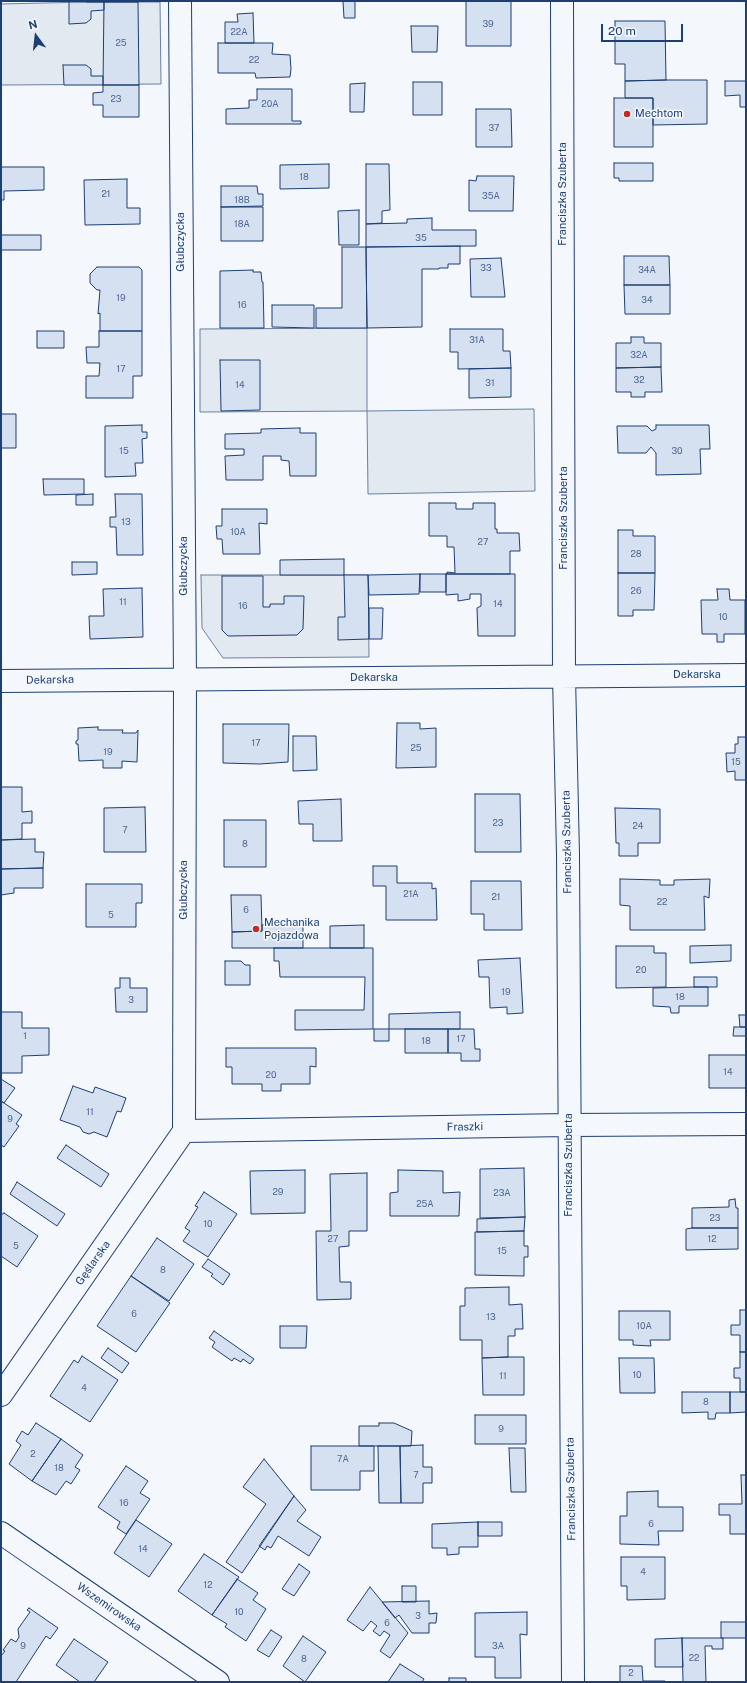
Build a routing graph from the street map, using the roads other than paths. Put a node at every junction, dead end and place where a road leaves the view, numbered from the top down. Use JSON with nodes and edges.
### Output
{"nodes":[{"id":1,"x":180,"y":1,"type":"edge"},
{"id":2,"x":562,"y":1,"type":"edge"},
{"id":3,"x":746,"y":675,"type":"edge"},
{"id":4,"x":564,"y":676,"type":"junction"},
{"id":5,"x":185,"y":679,"type":"junction"},
{"id":6,"x":1,"y":681,"type":"edge"},
{"id":7,"x":746,"y":1124,"type":"edge"},
{"id":8,"x":568,"y":1125,"type":"junction"},
{"id":9,"x":184,"y":1131,"type":"junction"},
{"id":10,"x":1,"y":1395,"type":"edge"},
{"id":11,"x":1,"y":1533,"type":"edge"},
{"id":12,"x":218,"y":1682,"type":"edge"},
{"id":13,"x":573,"y":1682,"type":"edge"}],
"edges":[{"from":1,"to":5,"type":"street","name":"Głubczycka"},
{"from":2,"to":4,"type":"street","name":"Franciszka Szuberta"},
{"from":3,"to":4,"type":"street","name":"Dekarska"},
{"from":4,"to":5,"type":"street","name":"Dekarska"},
{"from":4,"to":8,"type":"street","name":"Franciszka Szuberta"},
{"from":5,"to":6,"type":"street","name":"Dekarska"},
{"from":5,"to":9,"type":"street","name":"Głubczycka"},
{"from":7,"to":8,"type":"street","name":"Fraszki"},
{"from":8,"to":9,"type":"street","name":"Fraszki"},
{"from":8,"to":13,"type":"street","name":"Franciszka Szuberta"},
{"from":9,"to":10,"type":"street","name":"Gęślarska"},
{"from":11,"to":12,"type":"street","name":"Wszemirowska"}]}
